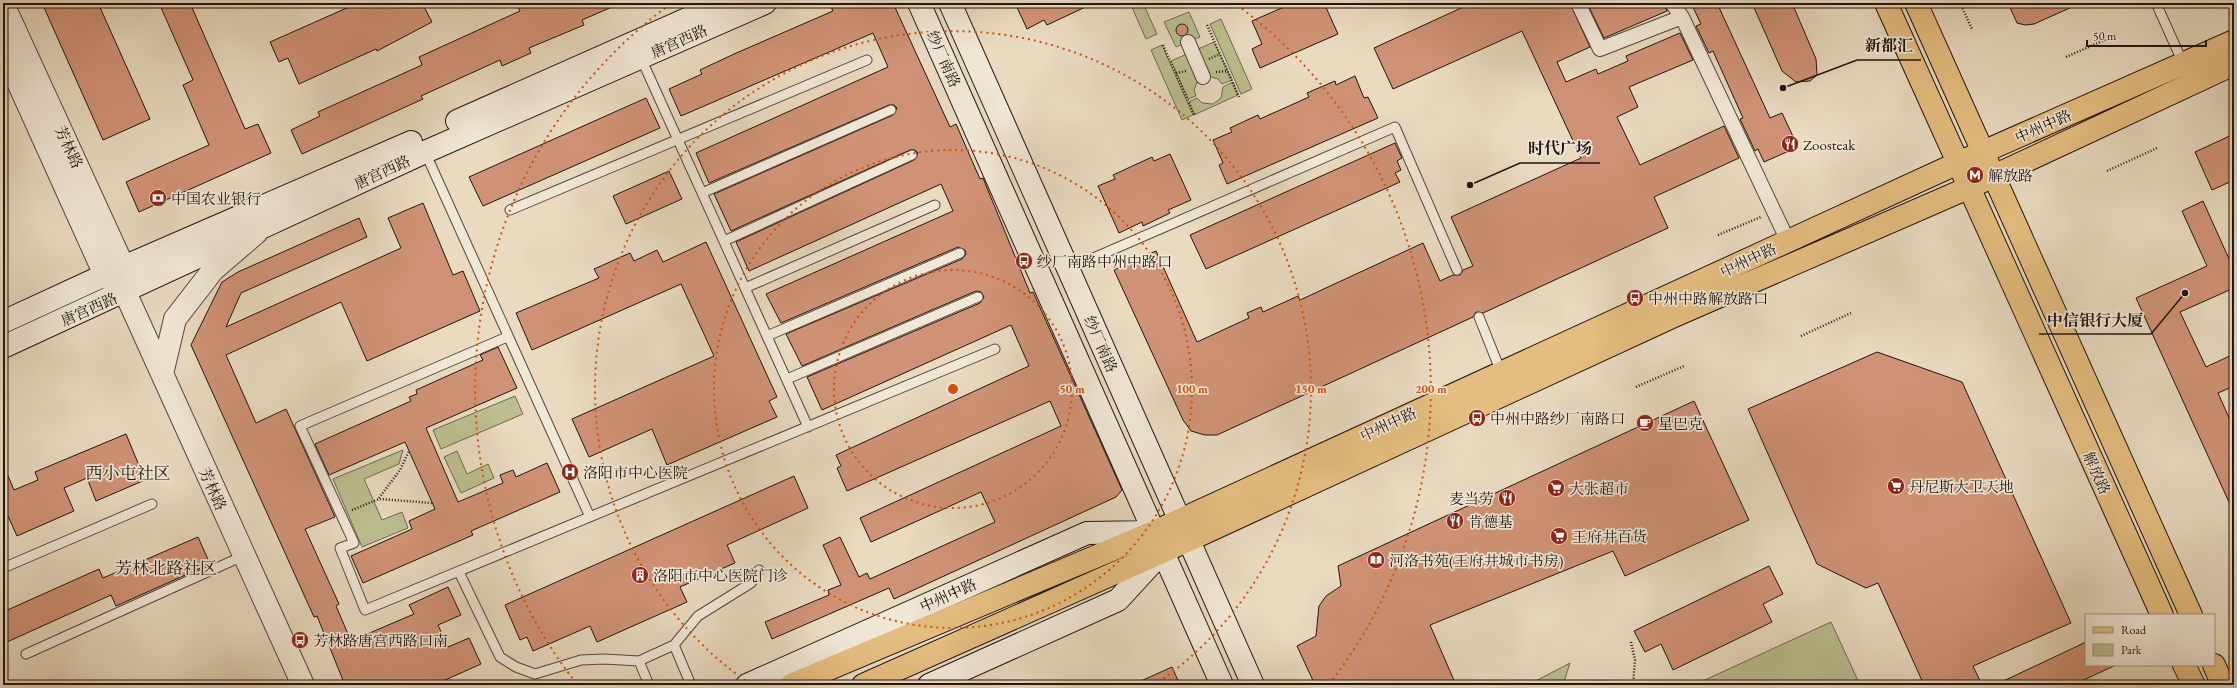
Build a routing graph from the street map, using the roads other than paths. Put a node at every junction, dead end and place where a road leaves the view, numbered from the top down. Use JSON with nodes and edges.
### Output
{"nodes":[{"id":1,"x":723,"y":3,"type":"edge"},
{"id":2,"x":765,"y":3,"type":"edge"},
{"id":3,"x":919,"y":3,"type":"edge"},
{"id":4,"x":950,"y":3,"type":"edge"},
{"id":5,"x":1578,"y":3,"type":"edge"},
{"id":6,"x":1672,"y":3,"type":"edge"},
{"id":7,"x":1886,"y":3,"type":"edge"},
{"id":8,"x":1916,"y":3,"type":"edge"},
{"id":9,"x":2156,"y":3,"type":"edge"},
{"id":10,"x":3,"y":4,"type":"edge"},
{"id":11,"x":1682,"y":17,"type":"junction"},
{"id":12,"x":2234,"y":41,"type":"edge"},
{"id":13,"x":1188,"y":42,"type":"dead end"},
{"id":14,"x":3,"y":49,"type":"edge"},
{"id":15,"x":637,"y":51,"type":"junction"},
{"id":16,"x":867,"y":60,"type":"dead end"},
{"id":17,"x":2184,"y":64,"type":"junction"},
{"id":18,"x":2234,"y":64,"type":"edge"},
{"id":19,"x":1203,"y":77,"type":"dead end"},
{"id":20,"x":891,"y":110,"type":"dead end"},
{"id":21,"x":678,"y":140,"type":"junction"},
{"id":22,"x":422,"y":145,"type":"junction"},
{"id":23,"x":1983,"y":153,"type":"junction"},
{"id":24,"x":912,"y":154,"type":"dead end"},
{"id":25,"x":1958,"y":163,"type":"junction"},
{"id":26,"x":1994,"y":176,"type":"junction"},
{"id":27,"x":1968,"y":188,"type":"junction"},
{"id":28,"x":702,"y":193,"type":"junction"},
{"id":29,"x":935,"y":205,"type":"dead end"},
{"id":30,"x":510,"y":210,"type":"dead end"},
{"id":31,"x":265,"y":226,"type":"junction"},
{"id":32,"x":724,"y":241,"type":"junction"},
{"id":33,"x":1788,"y":241,"type":"junction"},
{"id":34,"x":960,"y":253,"type":"dead end"},
{"id":35,"x":1068,"y":269,"type":"junction"},
{"id":36,"x":1457,"y":270,"type":"dead end"},
{"id":37,"x":115,"y":272,"type":"junction"},
{"id":38,"x":745,"y":288,"type":"junction"},
{"id":39,"x":125,"y":292,"type":"junction"},
{"id":40,"x":978,"y":296,"type":"dead end"},
{"id":41,"x":1479,"y":317,"type":"dead end"},
{"id":42,"x":3,"y":322,"type":"edge"},
{"id":43,"x":767,"y":336,"type":"junction"},
{"id":44,"x":507,"y":337,"type":"junction"},
{"id":45,"x":3,"y":347,"type":"edge"},
{"id":46,"x":995,"y":349,"type":"dead end"},
{"id":47,"x":1501,"y":372,"type":"junction"},
{"id":48,"x":162,"y":374,"type":"junction"},
{"id":49,"x":786,"y":379,"type":"junction"},
{"id":50,"x":808,"y":427,"type":"junction"},
{"id":51,"x":152,"y":504,"type":"dead end"},
{"id":52,"x":590,"y":517,"type":"junction"},
{"id":53,"x":1180,"y":520,"type":"junction"},
{"id":54,"x":1189,"y":540,"type":"junction"},
{"id":55,"x":1158,"y":542,"type":"junction"},
{"id":56,"x":243,"y":556,"type":"junction"},
{"id":57,"x":3,"y":568,"type":"edge"},
{"id":58,"x":758,"y":570,"type":"dead end"},
{"id":59,"x":459,"y":572,"type":"junction"},
{"id":60,"x":2162,"y":614,"type":"edge"},
{"id":61,"x":2191,"y":614,"type":"edge"},
{"id":62,"x":674,"y":645,"type":"junction"},
{"id":63,"x":26,"y":654,"type":"dead end"},
{"id":64,"x":930,"y":655,"type":"junction"},
{"id":65,"x":639,"y":661,"type":"junction"},
{"id":66,"x":2184,"y":666,"type":"edge"},
{"id":67,"x":2214,"y":666,"type":"edge"},
{"id":68,"x":303,"y":685,"type":"edge"},
{"id":69,"x":649,"y":685,"type":"edge"},
{"id":70,"x":691,"y":685,"type":"edge"},
{"id":71,"x":747,"y":685,"type":"edge"},
{"id":72,"x":791,"y":685,"type":"edge"},
{"id":73,"x":863,"y":685,"type":"edge"},
{"id":74,"x":891,"y":685,"type":"edge"},
{"id":75,"x":929,"y":685,"type":"edge"},
{"id":76,"x":1222,"y":685,"type":"edge"},
{"id":77,"x":1254,"y":685,"type":"edge"},
{"id":78,"x":2194,"y":685,"type":"edge"},
{"id":79,"x":2223,"y":685,"type":"edge"}],
"edges":[{"from":1,"to":15,"type":"main road","name":"唐宫西路"},
{"from":2,"to":15,"type":"main road","name":"唐宫西路"},
{"from":3,"to":55,"type":"main road","name":"纱厂南路"},
{"from":4,"to":35,"type":"main road","name":"纱厂南路"},
{"from":5,"to":11,"type":"street"},
{"from":6,"to":11,"type":"street"},
{"from":7,"to":25,"type":"main road","name":"解放路"},
{"from":8,"to":23,"type":"main road","name":"解放路"},
{"from":9,"to":17,"type":"lane"},
{"from":10,"to":37,"type":"main road","name":"芳林路"},
{"from":11,"to":33,"type":"street"},
{"from":12,"to":17,"type":"main road","name":"中州中路"},
{"from":13,"to":19,"type":"street"},
{"from":14,"to":37,"type":"main road","name":"芳林路"},
{"from":15,"to":21,"type":"lane"},
{"from":15,"to":22,"type":"main road","name":"唐宫西路"},
{"from":16,"to":21,"type":"lane"},
{"from":17,"to":23,"type":"main road","name":"中州中路"},
{"from":18,"to":26,"type":"main road","name":"中州中路"},
{"from":20,"to":28,"type":"lane"},
{"from":21,"to":28,"type":"lane"},
{"from":21,"to":30,"type":"lane"},
{"from":22,"to":31,"type":"main road","name":"唐宫西路"},
{"from":22,"to":37,"type":"main road","name":"唐宫西路"},
{"from":22,"to":44,"type":"lane"},
{"from":23,"to":25,"type":"main road","name":"中州中路"},
{"from":23,"to":26,"type":"main road","name":"解放路"},
{"from":24,"to":32,"type":"lane"},
{"from":25,"to":27,"type":"main road","name":"解放路"},
{"from":25,"to":33,"type":"main road","name":"中州中路"},
{"from":26,"to":27,"type":"main road","name":"中州中路"},
{"from":26,"to":61,"type":"main road","name":"解放路"},
{"from":27,"to":54,"type":"main road","name":"中州中路"},
{"from":27,"to":60,"type":"main road","name":"解放路"},
{"from":28,"to":32,"type":"lane"},
{"from":29,"to":38,"type":"lane"},
{"from":31,"to":39,"type":"main road","name":"唐宫西路"},
{"from":31,"to":48,"type":"main road"},
{"from":32,"to":38,"type":"lane"},
{"from":33,"to":47,"type":"main road","name":"中州中路"},
{"from":34,"to":43,"type":"lane"},
{"from":35,"to":36,"type":"lane"},
{"from":35,"to":53,"type":"main road","name":"纱厂南路"},
{"from":37,"to":39,"type":"main road","name":"芳林路"},
{"from":37,"to":42,"type":"main road","name":"唐宫西路"},
{"from":38,"to":43,"type":"lane"},
{"from":39,"to":45,"type":"main road","name":"唐宫西路"},
{"from":39,"to":48,"type":"main road","name":"芳林路"},
{"from":40,"to":49,"type":"lane"},
{"from":41,"to":47,"type":"lane"},
{"from":43,"to":49,"type":"lane"},
{"from":44,"to":52,"type":"lane"},
{"from":44,"to":59,"type":"lane"},
{"from":46,"to":50,"type":"lane"},
{"from":47,"to":53,"type":"main road","name":"中州中路"},
{"from":48,"to":56,"type":"main road","name":"芳林路"},
{"from":49,"to":50,"type":"lane"},
{"from":50,"to":52,"type":"lane"},
{"from":51,"to":57,"type":"lane"},
{"from":52,"to":59,"type":"lane"},
{"from":53,"to":54,"type":"main road","name":"纱厂南路"},
{"from":53,"to":55,"type":"main road","name":"中州中路"},
{"from":54,"to":55,"type":"main road","name":"中州中路"},
{"from":54,"to":77,"type":"main road","name":"纱厂南路"},
{"from":55,"to":64,"type":"main road","name":"中州中路"},
{"from":55,"to":71,"type":"main road","name":"中州中路"},
{"from":55,"to":72,"type":"main road","name":"中州中路"},
{"from":55,"to":75,"type":"main road","name":"中州中路"},
{"from":55,"to":76,"type":"main road","name":"纱厂南路"},
{"from":56,"to":63,"type":"lane"},
{"from":56,"to":68,"type":"main road","name":"芳林路"},
{"from":58,"to":62,"type":"lane"},
{"from":59,"to":65,"type":"lane"},
{"from":62,"to":65,"type":"lane"},
{"from":62,"to":70,"type":"lane"},
{"from":64,"to":73,"type":"main road","name":"中州中路"},
{"from":64,"to":74,"type":"main road"},
{"from":65,"to":69,"type":"lane"},
{"from":66,"to":78,"type":"main road"},
{"from":67,"to":79,"type":"main road"}]}
